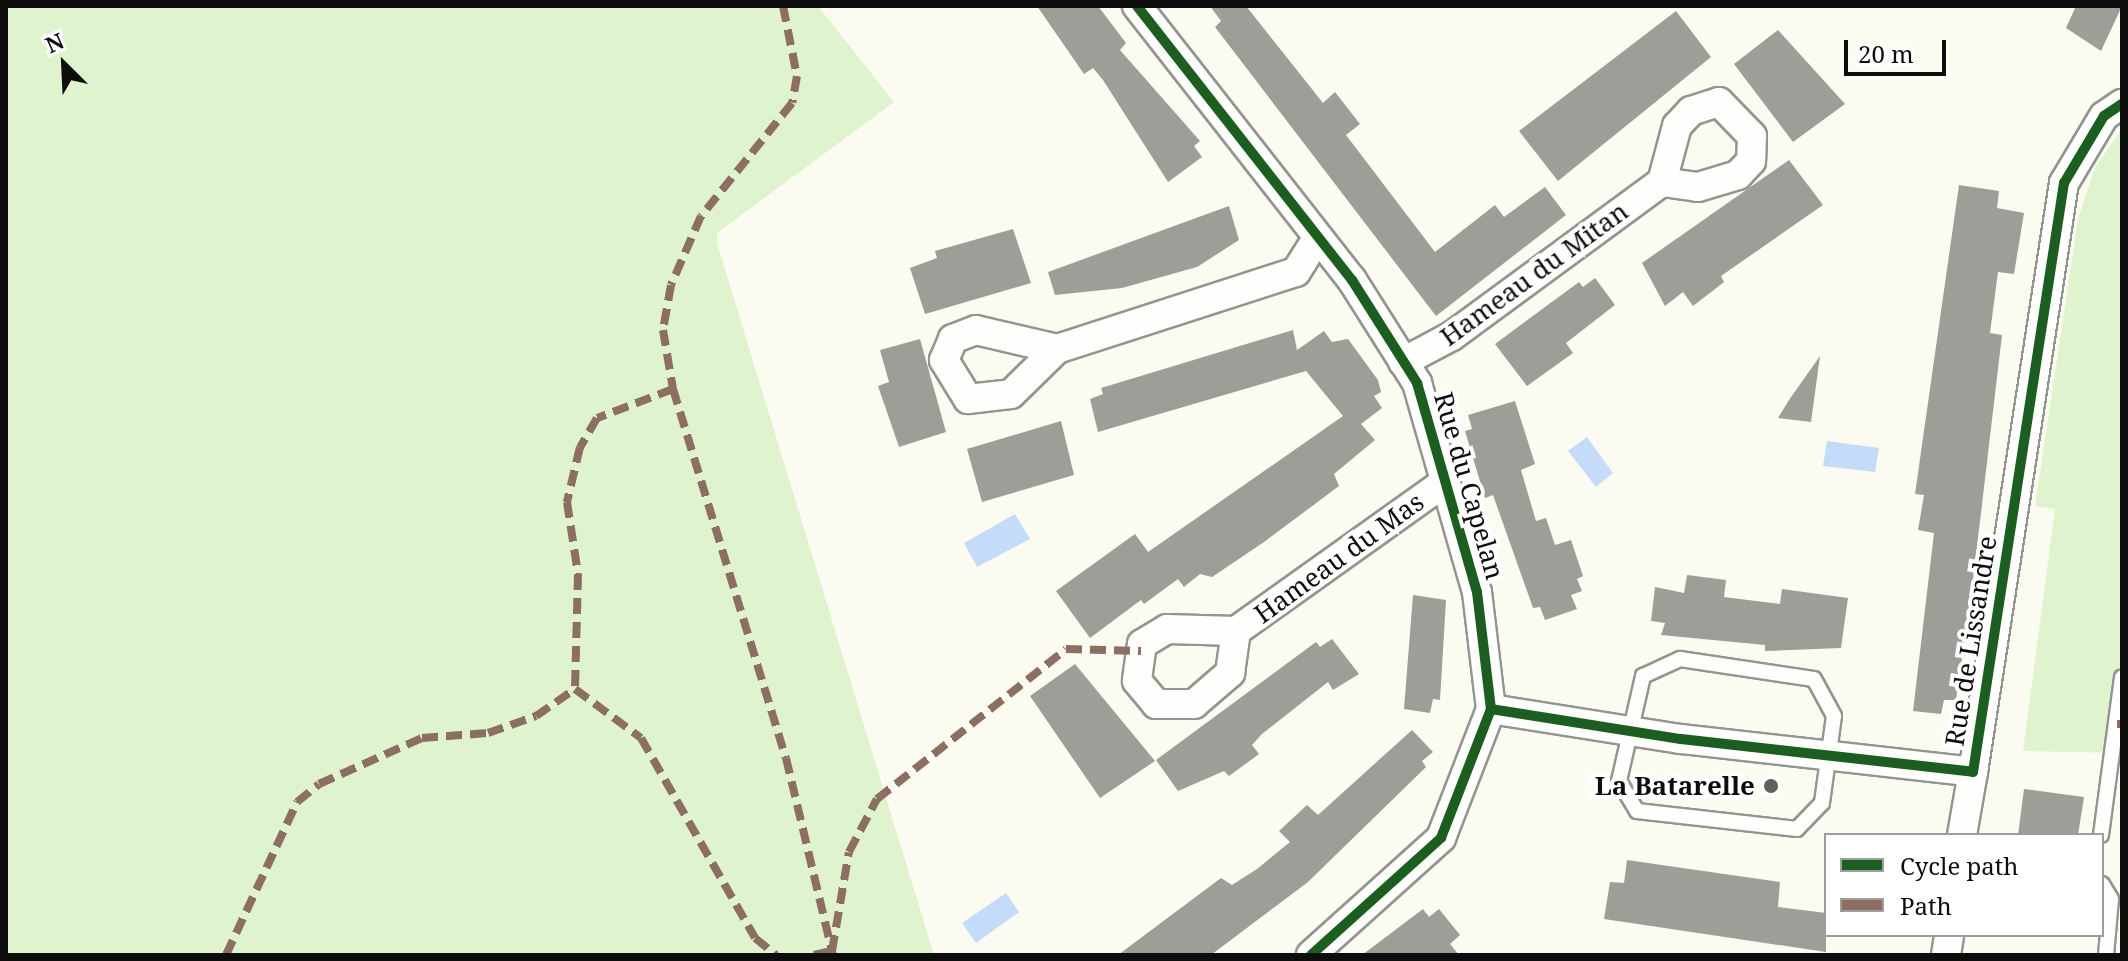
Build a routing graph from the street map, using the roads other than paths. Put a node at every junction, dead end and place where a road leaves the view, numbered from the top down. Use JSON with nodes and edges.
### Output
{"nodes":[{"id":1,"x":1137,"y":6,"type":"edge"},
{"id":2,"x":2122,"y":104,"type":"edge"},
{"id":3,"x":1662,"y":182,"type":"dead end"},
{"id":4,"x":1317,"y":238,"type":"junction"},
{"id":5,"x":1057,"y":349,"type":"dead end"},
{"id":6,"x":1403,"y":362,"type":"junction"},
{"id":7,"x":1441,"y":485,"type":"junction"},
{"id":8,"x":1236,"y":631,"type":"dead end"},
{"id":9,"x":2122,"y":677,"type":"edge"},
{"id":10,"x":1491,"y":709,"type":"junction"},
{"id":11,"x":1628,"y":732,"type":"junction"},
{"id":12,"x":1830,"y":752,"type":"junction"},
{"id":13,"x":1973,"y":772,"type":"junction"},
{"id":14,"x":1962,"y":833,"type":"edge"},
{"id":15,"x":2101,"y":833,"type":"edge"},
{"id":16,"x":2104,"y":887,"type":"edge"},
{"id":17,"x":1311,"y":955,"type":"edge"},
{"id":18,"x":2106,"y":955,"type":"edge"}],
"edges":[{"from":1,"to":4,"type":"street","name":"Rue du Capelan"},
{"from":2,"to":13,"type":"street","name":"Rue de Lissandre"},
{"from":3,"to":6,"type":"street","name":"Hameau du Mitan"},
{"from":4,"to":5,"type":"street"},
{"from":4,"to":6,"type":"street","name":"Rue du Capelan"},
{"from":6,"to":7,"type":"street","name":"Rue du Capelan"},
{"from":7,"to":8,"type":"street","name":"Hameau du Mas"},
{"from":7,"to":10,"type":"street","name":"Rue du Capelan"},
{"from":9,"to":15,"type":"lane"},
{"from":10,"to":11,"type":"street","name":"Rue de Lissandre"},
{"from":10,"to":17,"type":"street","name":"Rue du Capelan"},
{"from":11,"to":12,"type":"street","name":"Rue de Lissandre"},
{"from":11,"to":12,"type":"lane"},
{"from":11,"to":12,"type":"lane"},
{"from":12,"to":13,"type":"street","name":"Rue de Lissandre"},
{"from":13,"to":14,"type":"street"},
{"from":16,"to":18,"type":"lane"}]}
